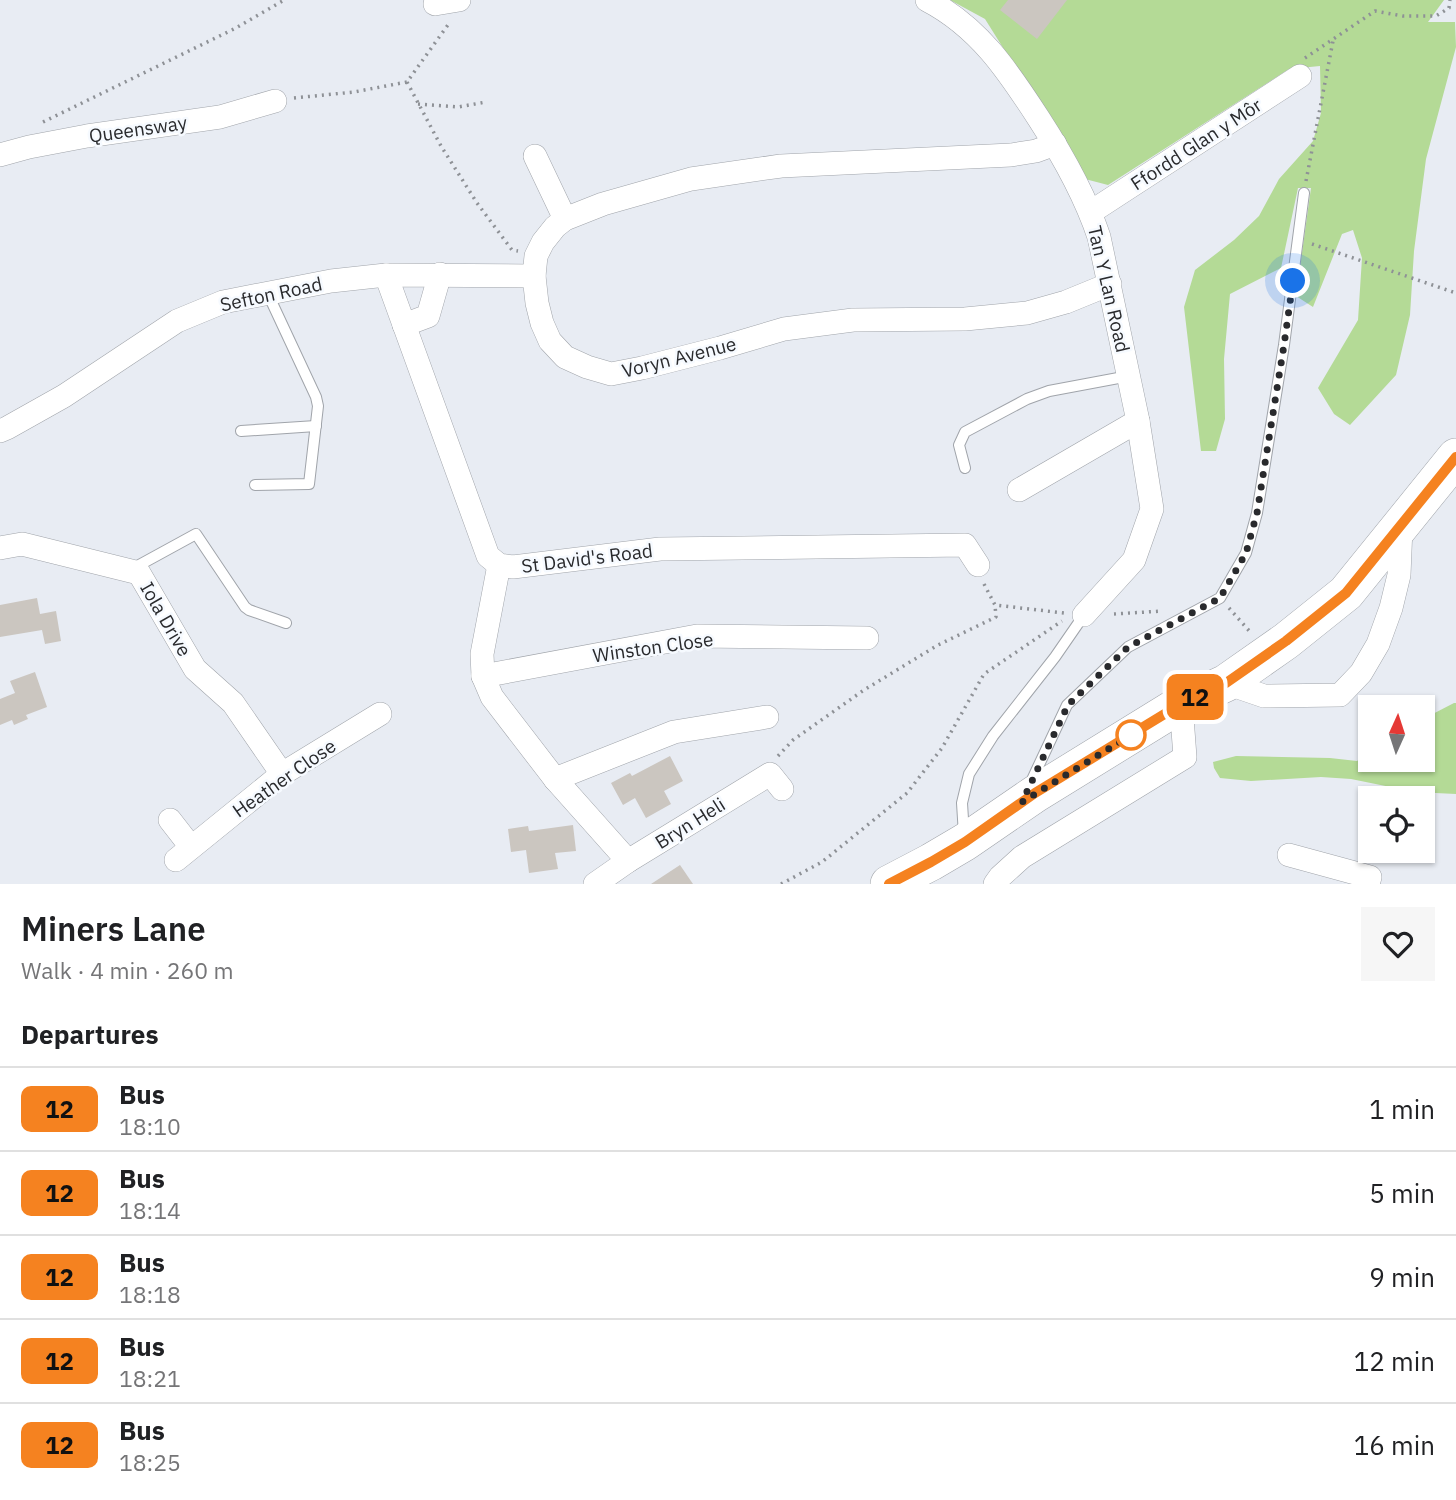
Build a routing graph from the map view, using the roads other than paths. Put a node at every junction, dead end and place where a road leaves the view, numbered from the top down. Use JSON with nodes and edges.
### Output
{"nodes":[{"id":1,"x":927,"y":0,"type":"edge"},
{"id":2,"x":435,"y":4,"type":"dead end"},
{"id":3,"x":455,"y":10,"type":"edge"},
{"id":4,"x":1300,"y":76,"type":"road end"},
{"id":5,"x":275,"y":101,"type":"road end"},
{"id":6,"x":1055,"y":144,"type":"junction"},
{"id":7,"x":0,"y":155,"type":"edge"},
{"id":8,"x":535,"y":156,"type":"dead end"},
{"id":9,"x":1304,"y":193,"type":"road end"},
{"id":10,"x":1091,"y":212,"type":"junction"},
{"id":11,"x":565,"y":219,"type":"junction"},
{"id":12,"x":535,"y":266,"type":"junction"},
{"id":13,"x":440,"y":274,"type":"junction"},
{"id":14,"x":386,"y":275,"type":"junction"},
{"id":15,"x":1110,"y":284,"type":"junction"},
{"id":16,"x":267,"y":292,"type":"junction"},
{"id":17,"x":404,"y":325,"type":"junction"},
{"id":18,"x":1129,"y":376,"type":"junction"},
{"id":19,"x":1138,"y":421,"type":"junction"},
{"id":20,"x":316,"y":426,"type":"junction"},
{"id":21,"x":0,"y":431,"type":"edge"},
{"id":22,"x":241,"y":431,"type":"dead end"},
{"id":23,"x":1456,"y":457,"type":"edge"},
{"id":24,"x":965,"y":468,"type":"dead end"},
{"id":25,"x":255,"y":485,"type":"dead end"},
{"id":26,"x":1019,"y":490,"type":"dead end"},
{"id":27,"x":1401,"y":526,"type":"junction"},
{"id":28,"x":0,"y":548,"type":"edge"},
{"id":29,"x":499,"y":565,"type":"junction"},
{"id":30,"x":978,"y":565,"type":"road end"},
{"id":31,"x":130,"y":571,"type":"junction"},
{"id":32,"x":1084,"y":615,"type":"joint"},
{"id":33,"x":286,"y":622,"type":"dead end"},
{"id":34,"x":867,"y":638,"type":"dead end"},
{"id":35,"x":482,"y":676,"type":"junction"},
{"id":36,"x":1226,"y":683,"type":"junction"},
{"id":37,"x":1181,"y":704,"type":"junction"},
{"id":38,"x":380,"y":712,"type":"dead end"},
{"id":39,"x":767,"y":717,"type":"dead end"},
{"id":40,"x":282,"y":774,"type":"junction"},
{"id":41,"x":555,"y":779,"type":"junction"},
{"id":42,"x":776,"y":781,"type":"road end"},
{"id":43,"x":1022,"y":802,"type":"junction"},
{"id":44,"x":170,"y":820,"type":"dead end"},
{"id":45,"x":965,"y":842,"type":"junction"},
{"id":46,"x":1289,"y":855,"type":"dead end"},
{"id":47,"x":628,"y":861,"type":"junction"},
{"id":48,"x":595,"y":884,"type":"edge"},
{"id":49,"x":889,"y":884,"type":"edge"},
{"id":50,"x":995,"y":884,"type":"edge"},
{"id":51,"x":1368,"y":884,"type":"edge"}],
"edges":[{"from":1,"to":6,"type":"street","name":"Tan Y Lan Road"},
{"from":2,"to":3,"type":"street"},
{"from":4,"to":10,"type":"street","name":"Ffordd Glan y Môr"},
{"from":5,"to":7,"type":"street","name":"Queensway"},
{"from":6,"to":10,"type":"street","name":"Tan Y Lan Road"},
{"from":6,"to":11,"type":"street"},
{"from":8,"to":11,"type":"street"},
{"from":9,"to":43,"type":"lane"},
{"from":10,"to":15,"type":"street","name":"Tan Y Lan Road"},
{"from":11,"to":12,"type":"street"},
{"from":12,"to":13,"type":"street","name":"Sefton Road"},
{"from":12,"to":15,"type":"street","name":"Voryn Avenue"},
{"from":13,"to":14,"type":"street","name":"Sefton Road"},
{"from":13,"to":17,"type":"street"},
{"from":14,"to":16,"type":"street","name":"Sefton Road"},
{"from":14,"to":17,"type":"street","name":"St David's Road"},
{"from":15,"to":18,"type":"street","name":"Tan Y Lan Road"},
{"from":16,"to":20,"type":"lane"},
{"from":16,"to":21,"type":"street","name":"Sefton Road"},
{"from":17,"to":29,"type":"street","name":"St David's Road"},
{"from":18,"to":19,"type":"street","name":"Tan Y Lan Road"},
{"from":18,"to":24,"type":"lane"},
{"from":19,"to":26,"type":"street"},
{"from":19,"to":32,"type":"street","name":"Tan Y Lan Road"},
{"from":20,"to":22,"type":"lane"},
{"from":20,"to":25,"type":"lane"},
{"from":23,"to":27,"type":"main road"},
{"from":27,"to":36,"type":"main road"},
{"from":27,"to":36,"type":"street"},
{"from":28,"to":31,"type":"street","name":"Iola Drive"},
{"from":29,"to":30,"type":"street","name":"St David's Road"},
{"from":29,"to":35,"type":"street"},
{"from":31,"to":33,"type":"lane"},
{"from":31,"to":40,"type":"street","name":"Iola Drive"},
{"from":32,"to":45,"type":"lane"},
{"from":34,"to":35,"type":"street","name":"Winston Close"},
{"from":35,"to":41,"type":"street"},
{"from":36,"to":37,"type":"main road"},
{"from":37,"to":43,"type":"main road"},
{"from":37,"to":50,"type":"street"},
{"from":38,"to":40,"type":"street","name":"Heather Close"},
{"from":39,"to":41,"type":"street"},
{"from":40,"to":44,"type":"street","name":"Heather Close"},
{"from":41,"to":47,"type":"street"},
{"from":42,"to":47,"type":"street","name":"Bryn Heli"},
{"from":43,"to":45,"type":"main road"},
{"from":45,"to":49,"type":"main road"},
{"from":46,"to":51,"type":"street"},
{"from":47,"to":48,"type":"street","name":"Bryn Heli"}]}
